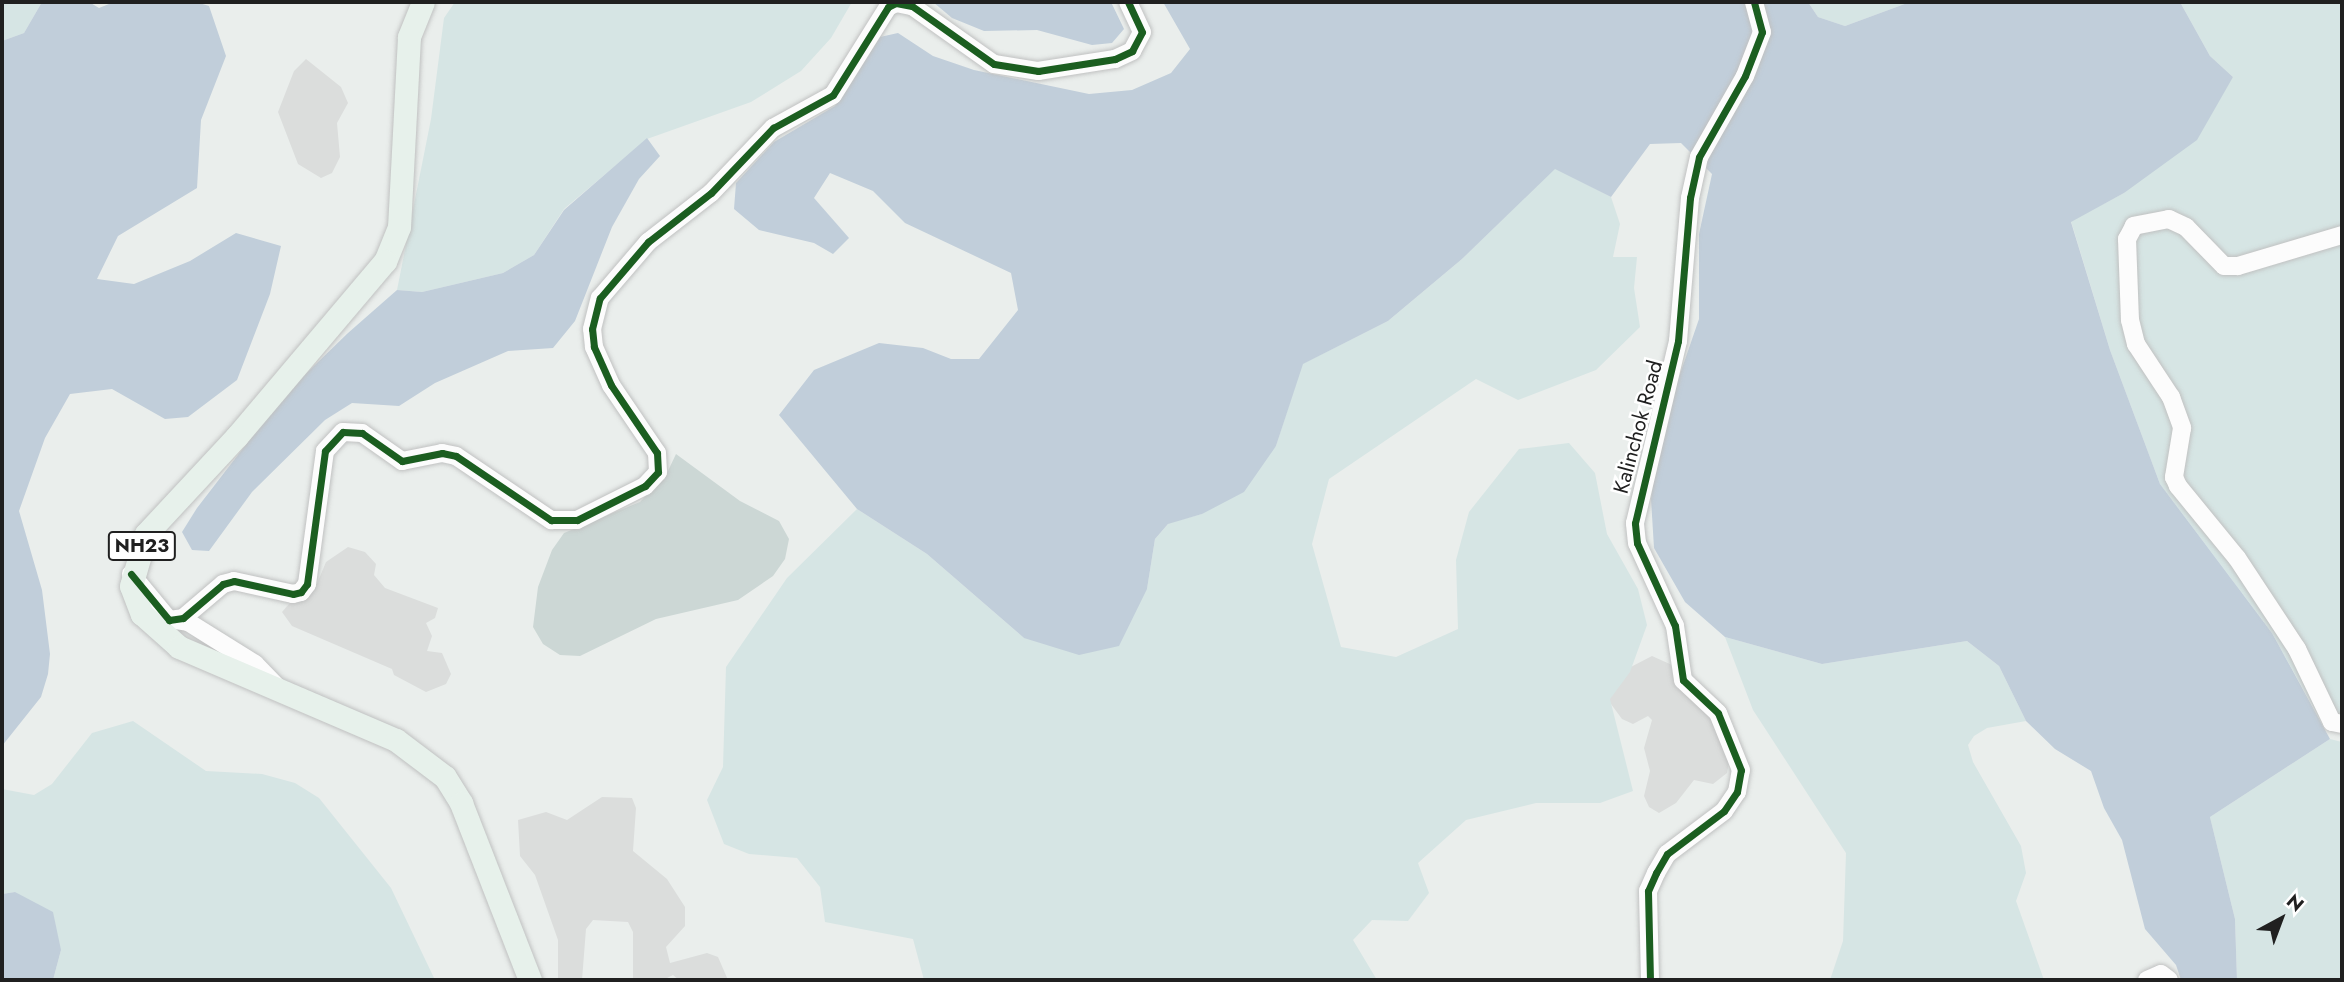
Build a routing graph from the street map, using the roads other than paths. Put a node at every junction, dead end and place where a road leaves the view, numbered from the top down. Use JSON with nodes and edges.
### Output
{"nodes":[{"id":1,"x":423,"y":2,"type":"edge"},
{"id":2,"x":1128,"y":2,"type":"edge"},
{"id":3,"x":1755,"y":2,"type":"edge"},
{"id":4,"x":2342,"y":235,"type":"edge"},
{"id":5,"x":131,"y":574,"type":"junction"},
{"id":6,"x":176,"y":620,"type":"junction"},
{"id":7,"x":281,"y":692,"type":"junction"},
{"id":8,"x":2342,"y":724,"type":"edge"},
{"id":9,"x":530,"y":980,"type":"edge"},
{"id":10,"x":1650,"y":980,"type":"edge"},
{"id":11,"x":2147,"y":980,"type":"edge"},
{"id":12,"x":2169,"y":980,"type":"edge"}],
"edges":[{"from":1,"to":5,"type":"main road","number":"NH23"},
{"from":2,"to":6,"type":"street"},
{"from":3,"to":10,"type":"street","name":"Kalinchok Road"},
{"from":4,"to":8,"type":"street"},
{"from":5,"to":6,"type":"street"},
{"from":5,"to":7,"type":"main road","number":"NH23"},
{"from":6,"to":7,"type":"street"},
{"from":7,"to":9,"type":"main road","number":"NH23"},
{"from":11,"to":12,"type":"street"}]}
